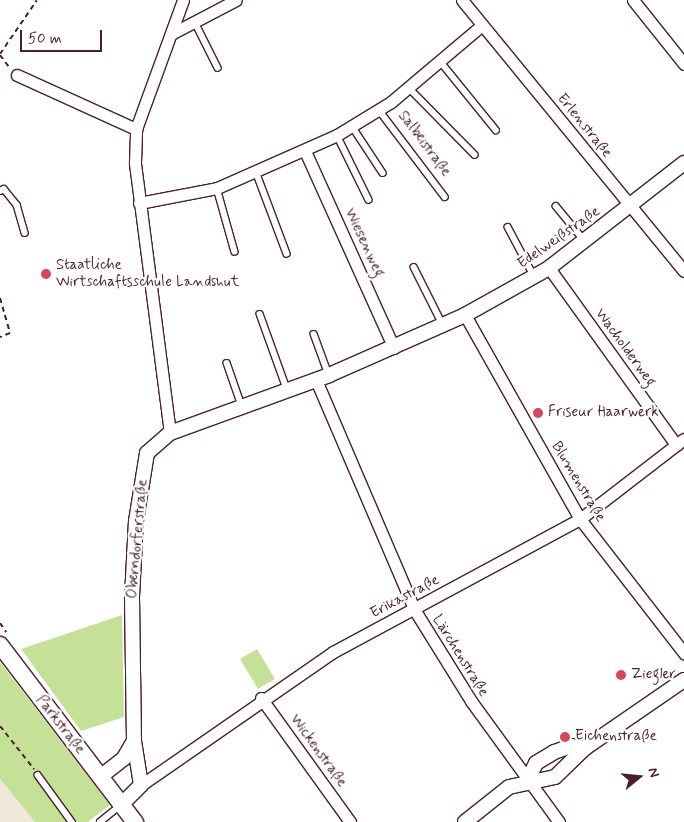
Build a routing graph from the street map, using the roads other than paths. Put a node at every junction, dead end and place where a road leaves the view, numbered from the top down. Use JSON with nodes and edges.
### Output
{"nodes":[{"id":1,"x":183,"y":0,"type":"edge"},
{"id":2,"x":236,"y":0,"type":"edge"},
{"id":3,"x":462,"y":0,"type":"edge"},
{"id":4,"x":633,"y":0,"type":"edge"},
{"id":5,"x":196,"y":22,"type":"junction"},
{"id":6,"x":482,"y":25,"type":"junction"},
{"id":7,"x":171,"y":34,"type":"junction"},
{"id":8,"x":440,"y":61,"type":"junction"},
{"id":9,"x":684,"y":64,"type":"edge"},
{"id":10,"x":218,"y":68,"type":"dead end"},
{"id":11,"x":16,"y":75,"type":"road end"},
{"id":12,"x":408,"y":87,"type":"junction"},
{"id":13,"x":379,"y":110,"type":"junction"},
{"id":14,"x":352,"y":126,"type":"junction"},
{"id":15,"x":136,"y":129,"type":"junction"},
{"id":16,"x":496,"y":130,"type":"dead end"},
{"id":17,"x":337,"y":135,"type":"junction"},
{"id":18,"x":305,"y":151,"type":"junction"},
{"id":19,"x":474,"y":155,"type":"dead end"},
{"id":20,"x":684,"y":163,"type":"edge"},
{"id":21,"x":383,"y":173,"type":"dead end"},
{"id":22,"x":256,"y":174,"type":"junction"},
{"id":23,"x":217,"y":188,"type":"junction"},
{"id":24,"x":0,"y":191,"type":"edge"},
{"id":25,"x":444,"y":197,"type":"dead end"},
{"id":26,"x":369,"y":200,"type":"dead end"},
{"id":27,"x":139,"y":203,"type":"junction"},
{"id":28,"x":632,"y":205,"type":"junction"},
{"id":29,"x":556,"y":206,"type":"dead end"},
{"id":30,"x":508,"y":227,"type":"dead end"},
{"id":31,"x":25,"y":233,"type":"dead end"},
{"id":32,"x":585,"y":242,"type":"junction"},
{"id":33,"x":235,"y":252,"type":"dead end"},
{"id":34,"x":287,"y":254,"type":"dead end"},
{"id":35,"x":414,"y":267,"type":"dead end"},
{"id":36,"x":549,"y":268,"type":"junction"},
{"id":37,"x":684,"y":271,"type":"edge"},
{"id":38,"x":534,"y":276,"type":"junction"},
{"id":39,"x":260,"y":314,"type":"dead end"},
{"id":40,"x":465,"y":315,"type":"junction"},
{"id":41,"x":443,"y":325,"type":"junction"},
{"id":42,"x":314,"y":334,"type":"dead end"},
{"id":43,"x":394,"y":348,"type":"junction"},
{"id":44,"x":228,"y":363,"type":"dead end"},
{"id":45,"x":322,"y":378,"type":"junction"},
{"id":46,"x":287,"y":391,"type":"junction"},
{"id":47,"x":242,"y":408,"type":"junction"},
{"id":48,"x":170,"y":433,"type":"junction"},
{"id":49,"x":680,"y":442,"type":"edge"},
{"id":50,"x":580,"y":519,"type":"junction"},
{"id":51,"x":414,"y":609,"type":"junction"},
{"id":52,"x":0,"y":645,"type":"edge"},
{"id":53,"x":684,"y":653,"type":"edge"},
{"id":54,"x":684,"y":680,"type":"edge"},
{"id":55,"x":261,"y":698,"type":"junction"},
{"id":56,"x":134,"y":741,"type":"junction"},
{"id":57,"x":585,"y":748,"type":"junction"},
{"id":58,"x":38,"y":775,"type":"road end"},
{"id":59,"x":100,"y":777,"type":"junction"},
{"id":60,"x":527,"y":781,"type":"junction"},
{"id":61,"x":141,"y":785,"type":"junction"},
{"id":62,"x":122,"y":805,"type":"junction"},
{"id":63,"x":72,"y":822,"type":"edge"},
{"id":64,"x":100,"y":822,"type":"edge"},
{"id":65,"x":135,"y":822,"type":"edge"},
{"id":66,"x":350,"y":822,"type":"edge"},
{"id":67,"x":465,"y":822,"type":"edge"},
{"id":68,"x":559,"y":822,"type":"edge"}],
"edges":[{"from":1,"to":7,"type":"street"},
{"from":2,"to":5,"type":"street"},
{"from":3,"to":6,"type":"street","name":"Erlenstraße"},
{"from":4,"to":9,"type":"street"},
{"from":5,"to":7,"type":"street"},
{"from":5,"to":10,"type":"lane"},
{"from":6,"to":8,"type":"street","name":"Salbeistraße"},
{"from":6,"to":28,"type":"street","name":"Erlenstraße"},
{"from":7,"to":15,"type":"street"},
{"from":8,"to":12,"type":"street","name":"Salbeistraße"},
{"from":8,"to":16,"type":"lane"},
{"from":11,"to":15,"type":"street"},
{"from":12,"to":13,"type":"street","name":"Salbeistraße"},
{"from":12,"to":19,"type":"lane","name":"Salbeistraße"},
{"from":13,"to":14,"type":"street","name":"Salbeistraße"},
{"from":13,"to":25,"type":"lane","name":"Salbeistraße"},
{"from":14,"to":17,"type":"street","name":"Salbeistraße"},
{"from":14,"to":21,"type":"lane"},
{"from":15,"to":27,"type":"street"},
{"from":17,"to":18,"type":"street","name":"Salbeistraße"},
{"from":17,"to":26,"type":"lane"},
{"from":18,"to":22,"type":"street","name":"Salbeistraße"},
{"from":18,"to":43,"type":"street","name":"Wiesenweg"},
{"from":20,"to":28,"type":"street","name":"Edelweißstraße"},
{"from":22,"to":23,"type":"street","name":"Salbeistraße"},
{"from":22,"to":34,"type":"lane"},
{"from":23,"to":27,"type":"street","name":"Salbeistraße"},
{"from":23,"to":33,"type":"lane"},
{"from":24,"to":31,"type":"lane"},
{"from":27,"to":48,"type":"street"},
{"from":28,"to":32,"type":"street","name":"Edelweißstraße"},
{"from":28,"to":37,"type":"street","name":"Erlenstraße"},
{"from":29,"to":32,"type":"lane"},
{"from":30,"to":38,"type":"lane"},
{"from":32,"to":36,"type":"street","name":"Edelweißstraße"},
{"from":35,"to":41,"type":"lane"},
{"from":36,"to":38,"type":"street","name":"Edelweißstraße"},
{"from":36,"to":49,"type":"street","name":"Wacholderweg"},
{"from":38,"to":40,"type":"street","name":"Edelweißstraße"},
{"from":39,"to":46,"type":"lane"},
{"from":40,"to":41,"type":"street","name":"Edelweißstraße"},
{"from":40,"to":50,"type":"street","name":"Blumenstraße"},
{"from":41,"to":43,"type":"street","name":"Edelweißstraße"},
{"from":42,"to":45,"type":"lane"},
{"from":43,"to":45,"type":"street","name":"Edelweißstraße"},
{"from":44,"to":47,"type":"lane"},
{"from":45,"to":46,"type":"street","name":"Edelweißstraße"},
{"from":45,"to":51,"type":"street","name":"Lärchenstraße"},
{"from":46,"to":47,"type":"street","name":"Edelweißstraße"},
{"from":47,"to":48,"type":"street","name":"Edelweißstraße"},
{"from":48,"to":56,"type":"street","name":"Oberndorferstraße"},
{"from":49,"to":50,"type":"street","name":"Erikastraße"},
{"from":50,"to":51,"type":"street","name":"Erikastraße"},
{"from":50,"to":53,"type":"street","name":"Blumenstraße"},
{"from":51,"to":55,"type":"street","name":"Erikastraße"},
{"from":51,"to":60,"type":"street","name":"Lärchenstraße"},
{"from":52,"to":59,"type":"main road","name":"Parkstraße"},
{"from":54,"to":57,"type":"street"},
{"from":55,"to":61,"type":"street","name":"Erikastraße"},
{"from":55,"to":66,"type":"street","name":"Wickenstraße"},
{"from":56,"to":59,"type":"street"},
{"from":56,"to":61,"type":"street","name":"Oberndorferstraße"},
{"from":57,"to":60,"type":"street"},
{"from":57,"to":60,"type":"street"},
{"from":58,"to":63,"type":"lane"},
{"from":59,"to":62,"type":"main road","name":"Parkstraße"},
{"from":60,"to":67,"type":"street"},
{"from":60,"to":68,"type":"street","name":"Lärchenstraße"},
{"from":61,"to":62,"type":"street"},
{"from":62,"to":64,"type":"lane"},
{"from":62,"to":65,"type":"main road"}]}
